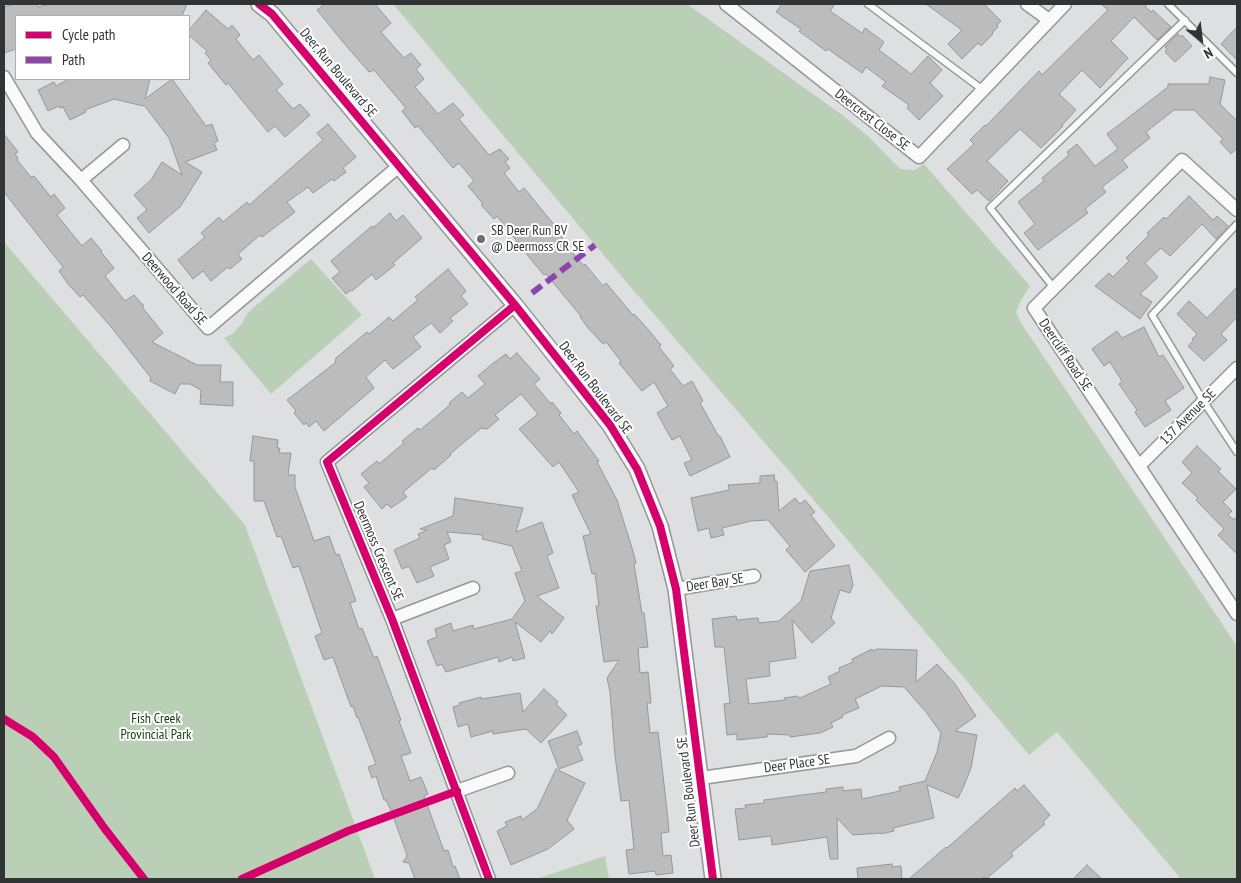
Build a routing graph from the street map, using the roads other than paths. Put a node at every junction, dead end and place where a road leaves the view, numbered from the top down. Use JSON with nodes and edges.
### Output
{"nodes":[{"id":1,"x":259,"y":4,"type":"edge"},
{"id":2,"x":726,"y":4,"type":"edge"},
{"id":3,"x":868,"y":4,"type":"edge"},
{"id":4,"x":1027,"y":4,"type":"edge"},
{"id":5,"x":1065,"y":4,"type":"edge"},
{"id":6,"x":1168,"y":4,"type":"edge"},
{"id":7,"x":1049,"y":20,"type":"junction"},
{"id":8,"x":1185,"y":20,"type":"junction"},
{"id":9,"x":1237,"y":73,"type":"edge"},
{"id":10,"x":4,"y":76,"type":"edge"},
{"id":11,"x":984,"y":90,"type":"junction"},
{"id":12,"x":123,"y":145,"type":"dead end"},
{"id":13,"x":399,"y":166,"type":"junction"},
{"id":14,"x":81,"y":180,"type":"junction"},
{"id":15,"x":1237,"y":210,"type":"edge"},
{"id":16,"x":1237,"y":224,"type":"edge"},
{"id":17,"x":1054,"y":288,"type":"junction"},
{"id":18,"x":515,"y":305,"type":"junction"},
{"id":19,"x":1237,"y":368,"type":"edge"},
{"id":20,"x":1204,"y":402,"type":"junction"},
{"id":21,"x":1237,"y":452,"type":"edge"},
{"id":22,"x":1140,"y":466,"type":"junction"},
{"id":23,"x":754,"y":576,"type":"dead end"},
{"id":24,"x":473,"y":588,"type":"dead end"},
{"id":25,"x":676,"y":589,"type":"junction"},
{"id":26,"x":1237,"y":614,"type":"edge"},
{"id":27,"x":392,"y":619,"type":"junction"},
{"id":28,"x":889,"y":738,"type":"dead end"},
{"id":29,"x":508,"y":772,"type":"dead end"},
{"id":30,"x":701,"y":778,"type":"junction"},
{"id":31,"x":456,"y":791,"type":"junction"},
{"id":32,"x":489,"y":879,"type":"edge"},
{"id":33,"x":713,"y":879,"type":"edge"}],
"edges":[{"from":1,"to":13,"type":"street","name":"Deer Run Boulevard SE"},
{"from":2,"to":11,"type":"street","name":"Deercrest Close SE"},
{"from":3,"to":11,"type":"lane"},
{"from":4,"to":7,"type":"street"},
{"from":5,"to":7,"type":"street","name":"Deercrest Close SE"},
{"from":6,"to":8,"type":"lane"},
{"from":7,"to":11,"type":"street","name":"Deercrest Close SE"},
{"from":8,"to":9,"type":"lane"},
{"from":8,"to":17,"type":"lane"},
{"from":10,"to":14,"type":"street","name":"Deerwood Road SE"},
{"from":12,"to":14,"type":"street"},
{"from":13,"to":14,"type":"street","name":"Deerwood Road SE"},
{"from":13,"to":18,"type":"street","name":"Deer Run Boulevard SE"},
{"from":15,"to":17,"type":"street","name":"Deercliff Road SE"},
{"from":16,"to":20,"type":"lane"},
{"from":17,"to":22,"type":"street","name":"Deercliff Road SE"},
{"from":18,"to":25,"type":"street","name":"Deer Run Boulevard SE"},
{"from":18,"to":27,"type":"street","name":"Deermoss Crescent SE"},
{"from":19,"to":20,"type":"street","name":"137 Avenue SE"},
{"from":20,"to":21,"type":"lane"},
{"from":20,"to":22,"type":"street","name":"137 Avenue SE"},
{"from":22,"to":26,"type":"street","name":"Deercliff Road SE"},
{"from":23,"to":25,"type":"street","name":"Deer Bay SE"},
{"from":24,"to":27,"type":"street"},
{"from":25,"to":30,"type":"street","name":"Deer Run Boulevard SE"},
{"from":27,"to":31,"type":"street","name":"Deermoss Crescent SE"},
{"from":28,"to":30,"type":"street","name":"Deer Place SE"},
{"from":29,"to":31,"type":"street"},
{"from":30,"to":33,"type":"street","name":"Deer Run Boulevard SE"},
{"from":31,"to":32,"type":"street","name":"Deermoss Crescent SE"}]}
